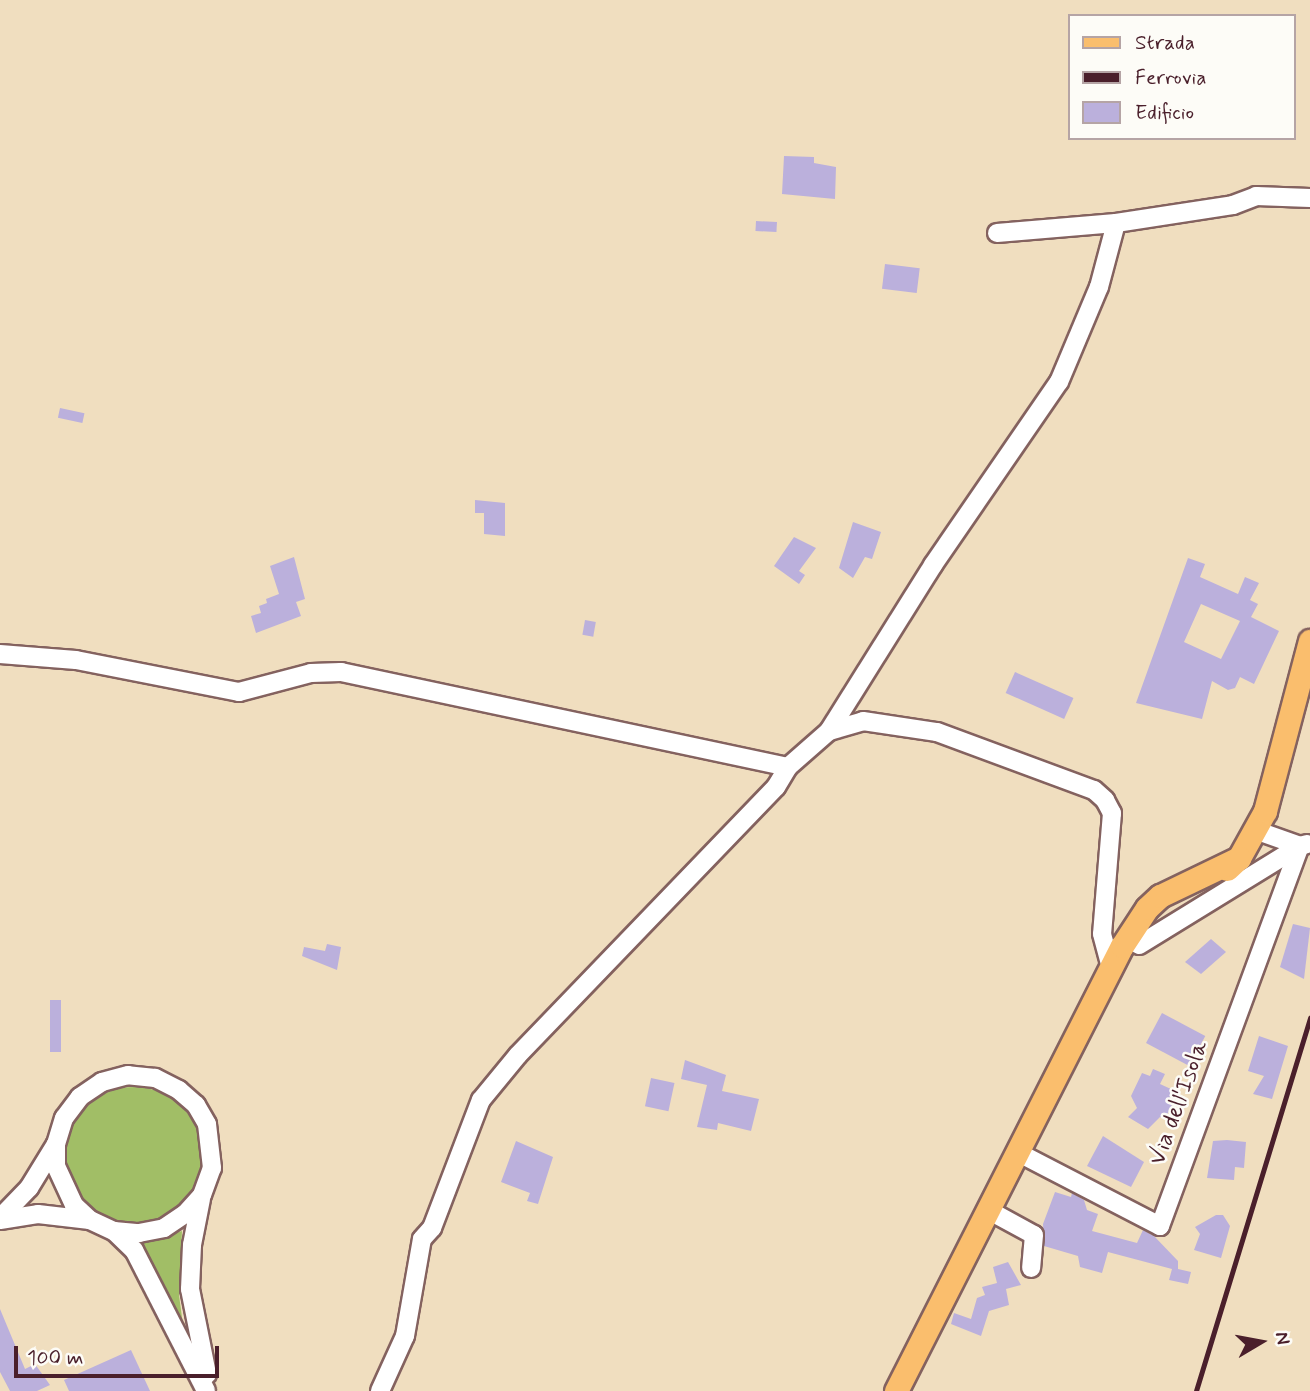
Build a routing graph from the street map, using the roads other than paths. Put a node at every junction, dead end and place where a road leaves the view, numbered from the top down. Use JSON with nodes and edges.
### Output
{"nodes":[{"id":1,"x":1310,"y":198,"type":"edge"},
{"id":2,"x":1115,"y":223,"type":"junction"},
{"id":3,"x":997,"y":233,"type":"dead end"},
{"id":4,"x":1310,"y":641,"type":"edge"},
{"id":5,"x":0,"y":654,"type":"edge"},
{"id":6,"x":829,"y":731,"type":"junction"},
{"id":7,"x":788,"y":767,"type":"junction"},
{"id":8,"x":1255,"y":830,"type":"junction"},
{"id":9,"x":1305,"y":845,"type":"edge"},
{"id":10,"x":1124,"y":953,"type":"junction"},
{"id":11,"x":56,"y":1144,"type":"junction"},
{"id":12,"x":1017,"y":1152,"type":"junction"},
{"id":13,"x":202,"y":1195,"type":"junction"},
{"id":14,"x":988,"y":1210,"type":"junction"},
{"id":15,"x":0,"y":1219,"type":"edge"},
{"id":16,"x":90,"y":1220,"type":"junction"},
{"id":17,"x":114,"y":1231,"type":"junction"},
{"id":18,"x":1031,"y":1268,"type":"dead end"},
{"id":19,"x":209,"y":1391,"type":"edge"},
{"id":20,"x":380,"y":1391,"type":"edge"},
{"id":21,"x":896,"y":1391,"type":"edge"}],
"edges":[{"from":1,"to":2,"type":"street"},
{"from":2,"to":3,"type":"street"},
{"from":2,"to":6,"type":"street"},
{"from":4,"to":8,"type":"main road"},
{"from":5,"to":7,"type":"street"},
{"from":6,"to":7,"type":"street"},
{"from":6,"to":10,"type":"street"},
{"from":7,"to":20,"type":"street"},
{"from":8,"to":9,"type":"street"},
{"from":8,"to":10,"type":"main road"},
{"from":9,"to":10,"type":"street"},
{"from":9,"to":12,"type":"street","name":"Via dell'Isola"},
{"from":10,"to":12,"type":"main road"},
{"from":11,"to":13,"type":"street"},
{"from":11,"to":15,"type":"street"},
{"from":11,"to":16,"type":"street"},
{"from":12,"to":14,"type":"main road"},
{"from":13,"to":17,"type":"street"},
{"from":13,"to":19,"type":"street"},
{"from":14,"to":18,"type":"street"},
{"from":14,"to":21,"type":"main road"},
{"from":15,"to":16,"type":"street"},
{"from":16,"to":17,"type":"street"},
{"from":17,"to":19,"type":"street"}]}
